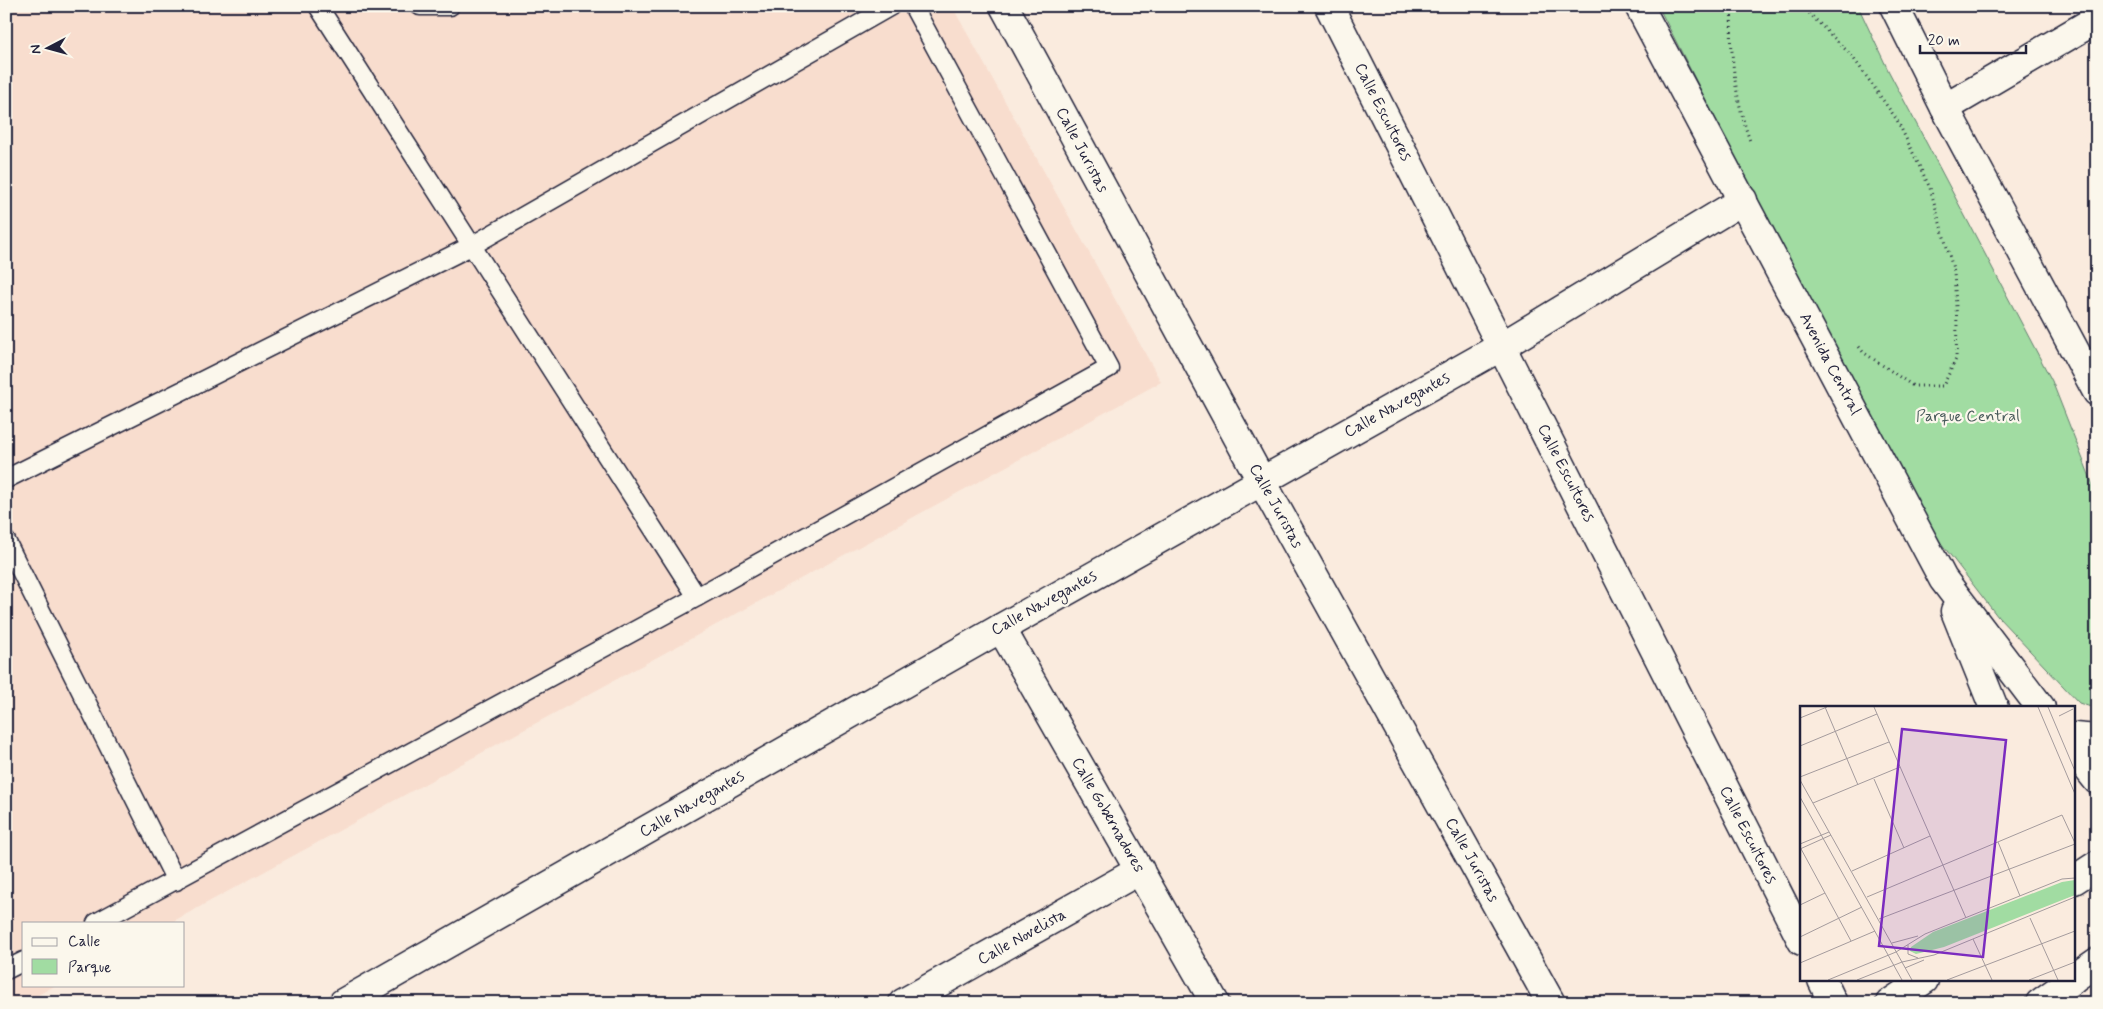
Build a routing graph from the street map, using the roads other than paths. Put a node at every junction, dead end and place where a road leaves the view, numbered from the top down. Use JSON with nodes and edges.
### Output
{"nodes":[{"id":1,"x":420,"y":6,"type":"edge"},
{"id":2,"x":450,"y":6,"type":"edge"},
{"id":3,"x":891,"y":6,"type":"edge"},
{"id":4,"x":913,"y":6,"type":"edge"},
{"id":5,"x":1004,"y":6,"type":"edge"},
{"id":6,"x":1329,"y":6,"type":"edge"},
{"id":7,"x":1640,"y":6,"type":"edge"},
{"id":8,"x":1894,"y":6,"type":"edge"},
{"id":9,"x":322,"y":7,"type":"edge"},
{"id":10,"x":2097,"y":19,"type":"edge"},
{"id":11,"x":1945,"y":108,"type":"junction"},
{"id":12,"x":1744,"y":200,"type":"junction"},
{"id":13,"x":473,"y":245,"type":"junction"},
{"id":14,"x":1502,"y":346,"type":"junction"},
{"id":15,"x":2097,"y":392,"type":"edge"},
{"id":16,"x":6,"y":479,"type":"edge"},
{"id":17,"x":1262,"y":482,"type":"junction"},
{"id":18,"x":6,"y":541,"type":"edge"},
{"id":19,"x":1943,"y":579,"type":"junction"},
{"id":20,"x":697,"y":597,"type":"junction"},
{"id":21,"x":1001,"y":628,"type":"junction"},
{"id":22,"x":1993,"y":706,"type":"edge"},
{"id":23,"x":2039,"y":706,"type":"edge"},
{"id":24,"x":2076,"y":737,"type":"edge"},
{"id":25,"x":2097,"y":739,"type":"edge"},
{"id":26,"x":2076,"y":754,"type":"edge"},
{"id":27,"x":2097,"y":780,"type":"edge"},
{"id":28,"x":2097,"y":865,"type":"edge"},
{"id":29,"x":1140,"y":870,"type":"junction"},
{"id":30,"x":2076,"y":879,"type":"edge"},
{"id":31,"x":176,"y":881,"type":"junction"},
{"id":32,"x":98,"y":922,"type":"edge"},
{"id":33,"x":1800,"y":937,"type":"edge"},
{"id":34,"x":22,"y":962,"type":"edge"},
{"id":35,"x":2097,"y":962,"type":"edge"},
{"id":36,"x":6,"y":970,"type":"edge"},
{"id":37,"x":2076,"y":977,"type":"edge"},
{"id":38,"x":1823,"y":982,"type":"edge"},
{"id":39,"x":1921,"y":982,"type":"edge"},
{"id":40,"x":2069,"y":982,"type":"edge"},
{"id":41,"x":360,"y":999,"type":"edge"},
{"id":42,"x":903,"y":1003,"type":"edge"},
{"id":43,"x":1215,"y":1003,"type":"edge"},
{"id":44,"x":1551,"y":1003,"type":"edge"},
{"id":45,"x":1833,"y":1003,"type":"edge"},
{"id":46,"x":1890,"y":1003,"type":"edge"},
{"id":47,"x":2040,"y":1003,"type":"edge"}],
"edges":[{"from":1,"to":2,"type":"lane"},
{"from":3,"to":13,"type":"lane"},
{"from":4,"to":20,"type":"lane"},
{"from":5,"to":17,"type":"street","name":"Calle Juristas"},
{"from":6,"to":14,"type":"street","name":"Calle Escultores"},
{"from":7,"to":12,"type":"street","name":"Avenida Central"},
{"from":8,"to":11,"type":"street"},
{"from":9,"to":13,"type":"lane"},
{"from":10,"to":11,"type":"street"},
{"from":11,"to":15,"type":"street"},
{"from":12,"to":14,"type":"street","name":"Calle Navegantes"},
{"from":12,"to":19,"type":"street","name":"Avenida Central"},
{"from":13,"to":16,"type":"lane"},
{"from":13,"to":20,"type":"lane"},
{"from":14,"to":17,"type":"street","name":"Calle Navegantes"},
{"from":14,"to":33,"type":"street","name":"Calle Escultores"},
{"from":17,"to":21,"type":"street","name":"Calle Navegantes"},
{"from":17,"to":44,"type":"street","name":"Calle Juristas"},
{"from":18,"to":31,"type":"lane"},
{"from":19,"to":22,"type":"street"},
{"from":19,"to":23,"type":"street","name":"Avenida Central"},
{"from":20,"to":31,"type":"lane"},
{"from":21,"to":29,"type":"street","name":"Calle Gobernadores"},
{"from":21,"to":41,"type":"street","name":"Calle Navegantes"},
{"from":24,"to":25,"type":"street"},
{"from":26,"to":27,"type":"street"},
{"from":28,"to":30,"type":"street"},
{"from":29,"to":42,"type":"street","name":"Calle Novelista"},
{"from":29,"to":43,"type":"street","name":"Calle Gobernadores"},
{"from":31,"to":32,"type":"lane"},
{"from":34,"to":36,"type":"lane"},
{"from":35,"to":37,"type":"street"},
{"from":38,"to":45,"type":"street"},
{"from":39,"to":46,"type":"street"},
{"from":40,"to":47,"type":"street"}]}
